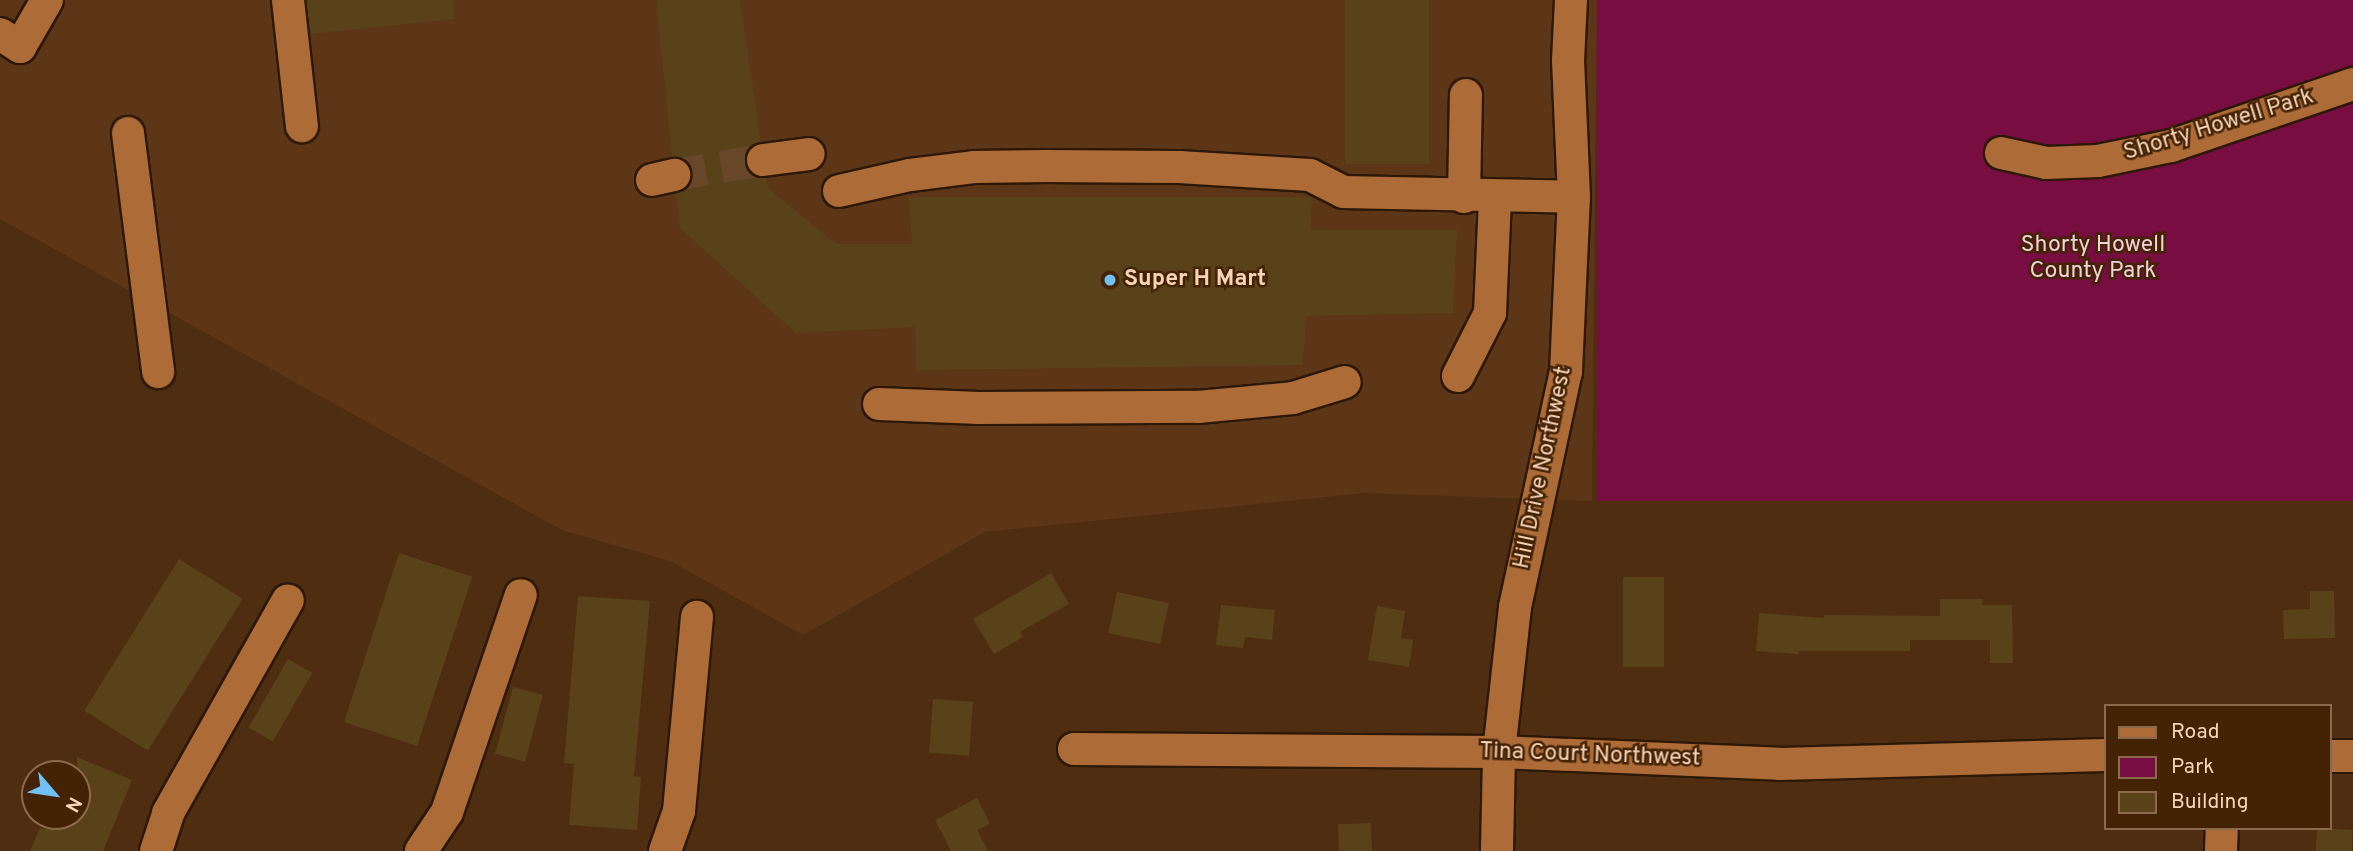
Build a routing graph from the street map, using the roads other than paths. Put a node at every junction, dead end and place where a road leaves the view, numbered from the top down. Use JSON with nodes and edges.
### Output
{"nodes":[{"id":1,"x":47,"y":0,"type":"edge"},
{"id":2,"x":288,"y":0,"type":"edge"},
{"id":3,"x":1571,"y":0,"type":"edge"},
{"id":4,"x":0,"y":34,"type":"edge"},
{"id":5,"x":2353,"y":84,"type":"edge"},
{"id":6,"x":1466,"y":95,"type":"dead end"},
{"id":7,"x":302,"y":126,"type":"dead end"},
{"id":8,"x":128,"y":133,"type":"dead end"},
{"id":9,"x":2001,"y":153,"type":"dead end"},
{"id":10,"x":809,"y":154,"type":"dead end"},
{"id":11,"x":764,"y":160,"type":"tunnel mouth"},
{"id":12,"x":839,"y":191,"type":"dead end"},
{"id":13,"x":1464,"y":197,"type":"junction"},
{"id":14,"x":1495,"y":197,"type":"junction"},
{"id":15,"x":1574,"y":197,"type":"junction"},
{"id":16,"x":158,"y":372,"type":"dead end"},
{"id":17,"x":1458,"y":376,"type":"dead end"},
{"id":18,"x":1345,"y":382,"type":"dead end"},
{"id":19,"x":879,"y":404,"type":"dead end"},
{"id":20,"x":521,"y":595,"type":"dead end"},
{"id":21,"x":288,"y":600,"type":"dead end"},
{"id":22,"x":696,"y":617,"type":"dead end"},
{"id":23,"x":1074,"y":748,"type":"dead end"},
{"id":24,"x":1499,"y":752,"type":"junction"},
{"id":25,"x":2104,"y":755,"type":"edge"},
{"id":26,"x":2332,"y":756,"type":"edge"},
{"id":27,"x":2353,"y":756,"type":"edge"},
{"id":28,"x":2222,"y":830,"type":"edge"},
{"id":29,"x":156,"y":851,"type":"edge"},
{"id":30,"x":421,"y":851,"type":"edge"},
{"id":31,"x":665,"y":851,"type":"edge"},
{"id":32,"x":1497,"y":851,"type":"edge"},
{"id":33,"x":2221,"y":851,"type":"edge"}],
"edges":[{"from":1,"to":4,"type":"street"},
{"from":2,"to":7,"type":"street"},
{"from":3,"to":15,"type":"street","name":"Hill Drive Northwest"},
{"from":5,"to":9,"type":"street","name":"Shorty Howell Park"},
{"from":6,"to":13,"type":"street"},
{"from":8,"to":16,"type":"street"},
{"from":10,"to":11,"type":"street"},
{"from":12,"to":13,"type":"street"},
{"from":13,"to":14,"type":"street"},
{"from":14,"to":15,"type":"street"},
{"from":14,"to":17,"type":"street"},
{"from":15,"to":24,"type":"street","name":"Hill Drive Northwest"},
{"from":18,"to":19,"type":"street"},
{"from":20,"to":30,"type":"street"},
{"from":21,"to":29,"type":"street"},
{"from":22,"to":31,"type":"street"},
{"from":23,"to":24,"type":"street","name":"Tina Court Northwest"},
{"from":24,"to":25,"type":"street","name":"Tina Court Northwest"},
{"from":24,"to":32,"type":"street","name":"Hill Drive Northwest"},
{"from":26,"to":27,"type":"street"},
{"from":28,"to":33,"type":"street"}]}
